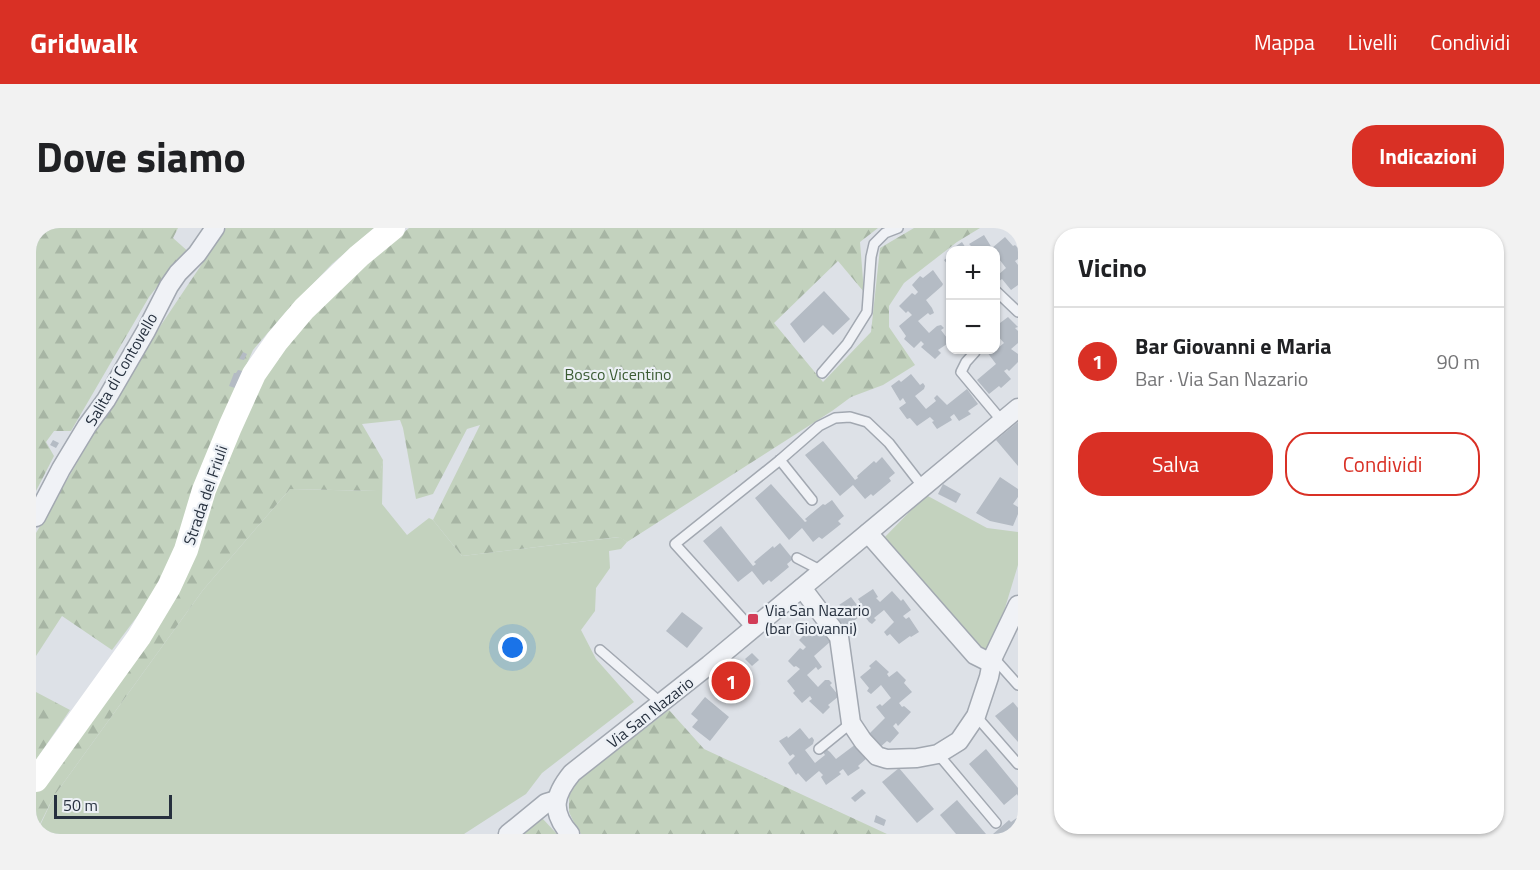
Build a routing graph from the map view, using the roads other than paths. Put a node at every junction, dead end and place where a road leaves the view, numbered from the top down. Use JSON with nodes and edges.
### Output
{"nodes":[{"id":1,"x":215,"y":228,"type":"edge"},
{"id":2,"x":393,"y":228,"type":"edge"},
{"id":3,"x":898,"y":228,"type":"edge"},
{"id":4,"x":1000,"y":295,"type":"edge"},
{"id":5,"x":1018,"y":312,"type":"edge"},
{"id":6,"x":973,"y":354,"type":"edge"},
{"id":7,"x":822,"y":373,"type":"dead end"},
{"id":8,"x":1018,"y":408,"type":"edge"},
{"id":9,"x":1002,"y":421,"type":"junction"},
{"id":10,"x":780,"y":460,"type":"junction"},
{"id":11,"x":923,"y":487,"type":"junction"},
{"id":12,"x":812,"y":500,"type":"dead end"},
{"id":13,"x":36,"y":517,"type":"edge"},
{"id":14,"x":868,"y":533,"type":"junction"},
{"id":15,"x":797,"y":558,"type":"dead end"},
{"id":16,"x":822,"y":571,"type":"junction"},
{"id":17,"x":802,"y":588,"type":"junction"},
{"id":18,"x":1018,"y":605,"type":"edge"},
{"id":19,"x":752,"y":629,"type":"junction"},
{"id":20,"x":600,"y":650,"type":"dead end"},
{"id":21,"x":993,"y":657,"type":"junction"},
{"id":22,"x":1018,"y":685,"type":"edge"},
{"id":23,"x":661,"y":703,"type":"junction"},
{"id":24,"x":976,"y":716,"type":"junction"},
{"id":25,"x":851,"y":723,"type":"junction"},
{"id":26,"x":819,"y":749,"type":"dead end"},
{"id":27,"x":938,"y":754,"type":"junction"},
{"id":28,"x":1018,"y":764,"type":"edge"},
{"id":29,"x":36,"y":780,"type":"edge"},
{"id":30,"x":556,"y":800,"type":"junction"},
{"id":31,"x":996,"y":823,"type":"dead end"},
{"id":32,"x":508,"y":834,"type":"edge"},
{"id":33,"x":570,"y":834,"type":"edge"}],
"edges":[{"from":1,"to":13,"type":"street","name":"Salita di Contovello"},
{"from":2,"to":29,"type":"main road","name":"Strada del Friuli"},
{"from":3,"to":7,"type":"lane"},
{"from":4,"to":5,"type":"lane"},
{"from":6,"to":9,"type":"lane"},
{"from":8,"to":9,"type":"street","name":"Via San Nazario"},
{"from":9,"to":11,"type":"street","name":"Via San Nazario"},
{"from":10,"to":11,"type":"lane"},
{"from":10,"to":12,"type":"lane"},
{"from":10,"to":19,"type":"lane"},
{"from":11,"to":14,"type":"street","name":"Via San Nazario"},
{"from":14,"to":16,"type":"street","name":"Via San Nazario"},
{"from":14,"to":21,"type":"street"},
{"from":15,"to":16,"type":"lane"},
{"from":16,"to":17,"type":"street","name":"Via San Nazario"},
{"from":17,"to":19,"type":"street","name":"Via San Nazario"},
{"from":17,"to":25,"type":"street"},
{"from":18,"to":21,"type":"street"},
{"from":19,"to":23,"type":"street","name":"Via San Nazario"},
{"from":20,"to":23,"type":"lane"},
{"from":21,"to":22,"type":"lane"},
{"from":21,"to":24,"type":"street"},
{"from":23,"to":30,"type":"street","name":"Via San Nazario"},
{"from":24,"to":27,"type":"street"},
{"from":24,"to":28,"type":"lane"},
{"from":25,"to":26,"type":"lane"},
{"from":25,"to":27,"type":"street"},
{"from":27,"to":31,"type":"lane"},
{"from":30,"to":32,"type":"street"},
{"from":30,"to":33,"type":"street"}]}
